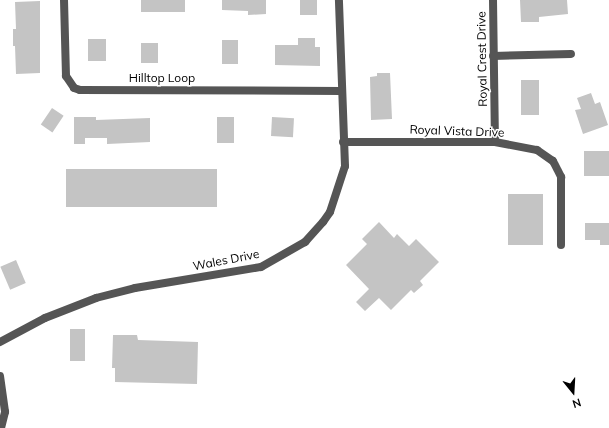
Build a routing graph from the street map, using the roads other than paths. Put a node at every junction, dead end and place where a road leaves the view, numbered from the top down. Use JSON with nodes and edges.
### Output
{"nodes":[{"id":1,"x":64,"y":0,"type":"edge"},
{"id":2,"x":338,"y":0,"type":"edge"},
{"id":3,"x":493,"y":0,"type":"edge"},
{"id":4,"x":570,"y":54,"type":"dead end"},
{"id":5,"x":493,"y":56,"type":"junction"},
{"id":6,"x":342,"y":91,"type":"junction"},
{"id":7,"x":343,"y":142,"type":"junction"},
{"id":8,"x":496,"y":142,"type":"junction"},
{"id":9,"x":561,"y":245,"type":"dead end"},
{"id":10,"x":0,"y":342,"type":"edge"},
{"id":11,"x":0,"y":376,"type":"edge"},
{"id":12,"x":1,"y":428,"type":"edge"}],
"edges":[{"from":1,"to":6,"type":"street","name":"Hilltop Loop"},
{"from":2,"to":6,"type":"street","name":"Wales Drive"},
{"from":3,"to":5,"type":"street","name":"Royal Crest Drive"},
{"from":4,"to":5,"type":"street"},
{"from":5,"to":8,"type":"street","name":"Royal Crest Drive"},
{"from":6,"to":7,"type":"street","name":"Wales Drive"},
{"from":7,"to":8,"type":"street","name":"Royal Vista Drive"},
{"from":7,"to":10,"type":"street","name":"Wales Drive"},
{"from":8,"to":9,"type":"street","name":"Royal Vista Drive"},
{"from":11,"to":12,"type":"street"}]}
